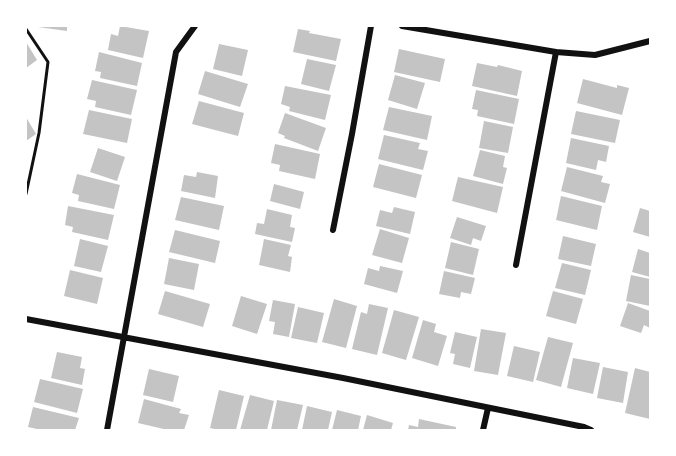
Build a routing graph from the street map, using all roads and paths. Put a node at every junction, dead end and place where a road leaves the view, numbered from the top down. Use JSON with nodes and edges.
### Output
{"nodes":[{"id":1,"x":195,"y":26,"type":"edge"},
{"id":2,"x":371,"y":26,"type":"edge"},
{"id":3,"x":402,"y":26,"type":"edge"},
{"id":4,"x":26,"y":29,"type":"edge"},
{"id":5,"x":651,"y":41,"type":"edge"},
{"id":6,"x":556,"y":52,"type":"junction"},
{"id":7,"x":26,"y":194,"type":"edge"},
{"id":8,"x":333,"y":230,"type":"dead end"},
{"id":9,"x":516,"y":265,"type":"dead end"},
{"id":10,"x":26,"y":319,"type":"edge"},
{"id":11,"x":124,"y":337,"type":"junction"},
{"id":12,"x":488,"y":408,"type":"junction"},
{"id":13,"x":107,"y":430,"type":"edge"},
{"id":14,"x":483,"y":430,"type":"edge"},
{"id":15,"x":591,"y":430,"type":"edge"}],
"edges":[{"from":1,"to":11,"type":"street"},
{"from":2,"to":8,"type":"street"},
{"from":3,"to":6,"type":"street"},
{"from":4,"to":7,"type":"lane"},
{"from":5,"to":6,"type":"street"},
{"from":6,"to":9,"type":"street"},
{"from":10,"to":11,"type":"street"},
{"from":11,"to":12,"type":"street"},
{"from":11,"to":13,"type":"street"},
{"from":12,"to":14,"type":"street"},
{"from":12,"to":15,"type":"street"}]}
